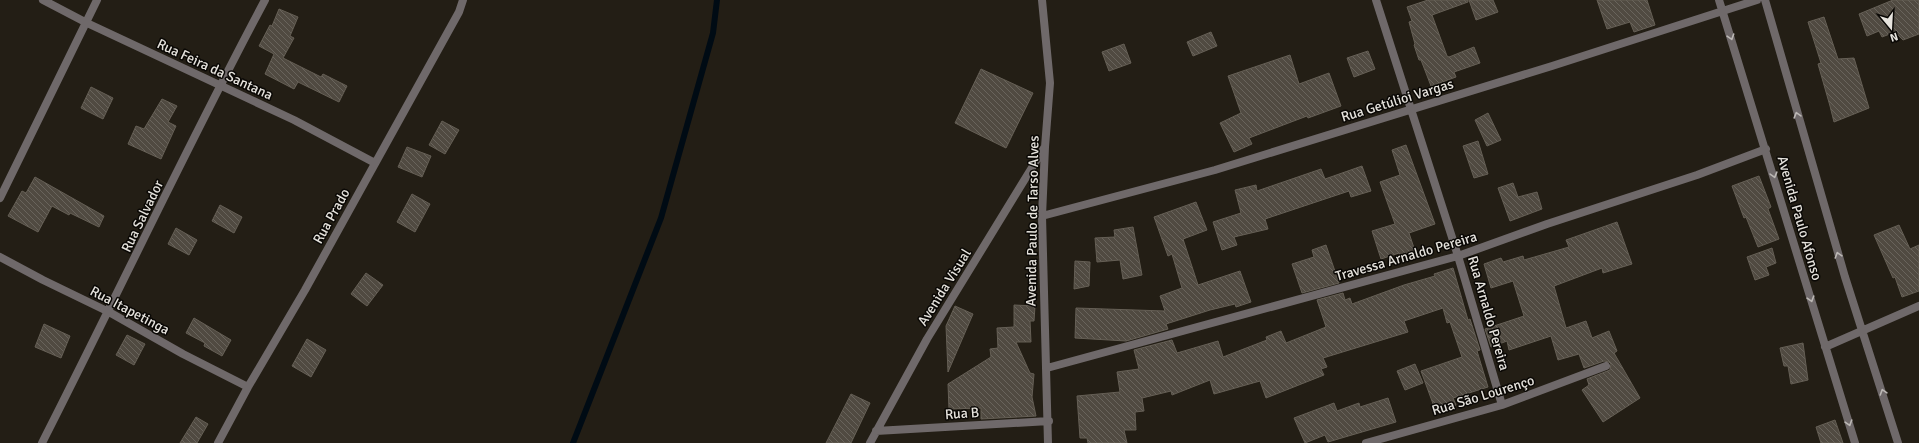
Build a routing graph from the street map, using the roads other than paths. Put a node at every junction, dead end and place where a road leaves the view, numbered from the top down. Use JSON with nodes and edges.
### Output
{"nodes":[{"id":1,"x":43,"y":0,"type":"edge"},
{"id":2,"x":97,"y":0,"type":"edge"},
{"id":3,"x":265,"y":0,"type":"edge"},
{"id":4,"x":463,"y":0,"type":"edge"},
{"id":5,"x":1042,"y":0,"type":"edge"},
{"id":6,"x":1376,"y":0,"type":"edge"},
{"id":7,"x":1719,"y":0,"type":"edge"},
{"id":8,"x":1757,"y":0,"type":"edge"},
{"id":9,"x":1765,"y":0,"type":"edge"},
{"id":10,"x":1723,"y":12,"type":"junction"},
{"id":11,"x":87,"y":23,"type":"junction"},
{"id":12,"x":220,"y":85,"type":"junction"},
{"id":13,"x":1410,"y":109,"type":"junction"},
{"id":14,"x":1045,"y":147,"type":"junction"},
{"id":15,"x":1766,"y":148,"type":"junction"},
{"id":16,"x":375,"y":163,"type":"junction"},
{"id":17,"x":0,"y":198,"type":"edge"},
{"id":18,"x":1042,"y":216,"type":"junction"},
{"id":19,"x":1458,"y":256,"type":"junction"},
{"id":20,"x":0,"y":257,"type":"edge"},
{"id":21,"x":1919,"y":306,"type":"edge"},
{"id":22,"x":109,"y":312,"type":"junction"},
{"id":23,"x":1863,"y":331,"type":"junction"},
{"id":24,"x":1825,"y":346,"type":"junction"},
{"id":25,"x":1606,"y":366,"type":"dead end"},
{"id":26,"x":1047,"y":368,"type":"junction"},
{"id":27,"x":248,"y":387,"type":"junction"},
{"id":28,"x":1502,"y":405,"type":"junction"},
{"id":29,"x":1049,"y":421,"type":"junction"},
{"id":30,"x":876,"y":431,"type":"junction"},
{"id":31,"x":42,"y":443,"type":"edge"},
{"id":32,"x":218,"y":443,"type":"edge"},
{"id":33,"x":870,"y":443,"type":"edge"},
{"id":34,"x":1048,"y":443,"type":"edge"},
{"id":35,"x":1366,"y":443,"type":"edge"},
{"id":36,"x":1855,"y":443,"type":"edge"},
{"id":37,"x":1898,"y":443,"type":"edge"}],
"edges":[{"from":1,"to":11,"type":"street","name":"Rua Feira da Santana"},
{"from":2,"to":11,"type":"street"},
{"from":3,"to":12,"type":"street","name":"Rua Salvador"},
{"from":4,"to":16,"type":"street","name":"Rua Prado"},
{"from":5,"to":14,"type":"street","name":"Avenida Paulo de Tarso Alves"},
{"from":6,"to":13,"type":"street","name":"Rua Arnaldo Pereira"},
{"from":7,"to":10,"type":"street","name":"Avenida Paulo Afonso"},
{"from":8,"to":10,"type":"street","name":"Rua Getúlioi Vargas"},
{"from":23,"to":9,"type":"street","name":"Avenida Paulo Afonso","one_way":true},
{"from":10,"to":13,"type":"street","name":"Rua Getúlioi Vargas"},
{"from":10,"to":15,"type":"street","name":"Avenida Paulo Afonso","one_way":true},
{"from":11,"to":12,"type":"street","name":"Rua Feira da Santana"},
{"from":11,"to":17,"type":"street"},
{"from":12,"to":16,"type":"street","name":"Rua Feira da Santana"},
{"from":12,"to":22,"type":"street","name":"Rua Salvador"},
{"from":13,"to":18,"type":"street","name":"Rua Getúlioi Vargas"},
{"from":13,"to":19,"type":"street","name":"Rua Arnaldo Pereira"},
{"from":14,"to":18,"type":"street","name":"Avenida Paulo de Tarso Alves"},
{"from":14,"to":30,"type":"street","name":"Avenida Visual"},
{"from":15,"to":19,"type":"street","name":"Travessa Arnaldo Pereira"},
{"from":15,"to":24,"type":"street","name":"Avenida Paulo Afonso","one_way":true},
{"from":16,"to":27,"type":"street","name":"Rua Prado"},
{"from":18,"to":26,"type":"street","name":"Avenida Paulo de Tarso Alves"},
{"from":19,"to":26,"type":"street","name":"Travessa Arnaldo Pereira"},
{"from":19,"to":28,"type":"street","name":"Rua Arnaldo Pereira"},
{"from":20,"to":22,"type":"street","name":"Rua Itapetinga"},
{"from":21,"to":23,"type":"street"},
{"from":22,"to":27,"type":"street","name":"Rua Itapetinga"},
{"from":22,"to":31,"type":"street","name":"Rua Salvador"},
{"from":23,"to":24,"type":"street"},
{"from":37,"to":23,"type":"street","name":"Avenida Paulo Afonso","one_way":true},
{"from":24,"to":36,"type":"street","name":"Avenida Paulo Afonso","one_way":true},
{"from":25,"to":28,"type":"street","name":"Rua São Lourenço"},
{"from":26,"to":29,"type":"street","name":"Avenida Paulo de Tarso Alves"},
{"from":27,"to":32,"type":"street","name":"Rua Prado"},
{"from":28,"to":35,"type":"street","name":"Rua São Lourenço"},
{"from":29,"to":30,"type":"street","name":"Rua B"},
{"from":29,"to":34,"type":"street","name":"Avenida Paulo de Tarso Alves"},
{"from":30,"to":33,"type":"street","name":"Avenida Visual"}]}
